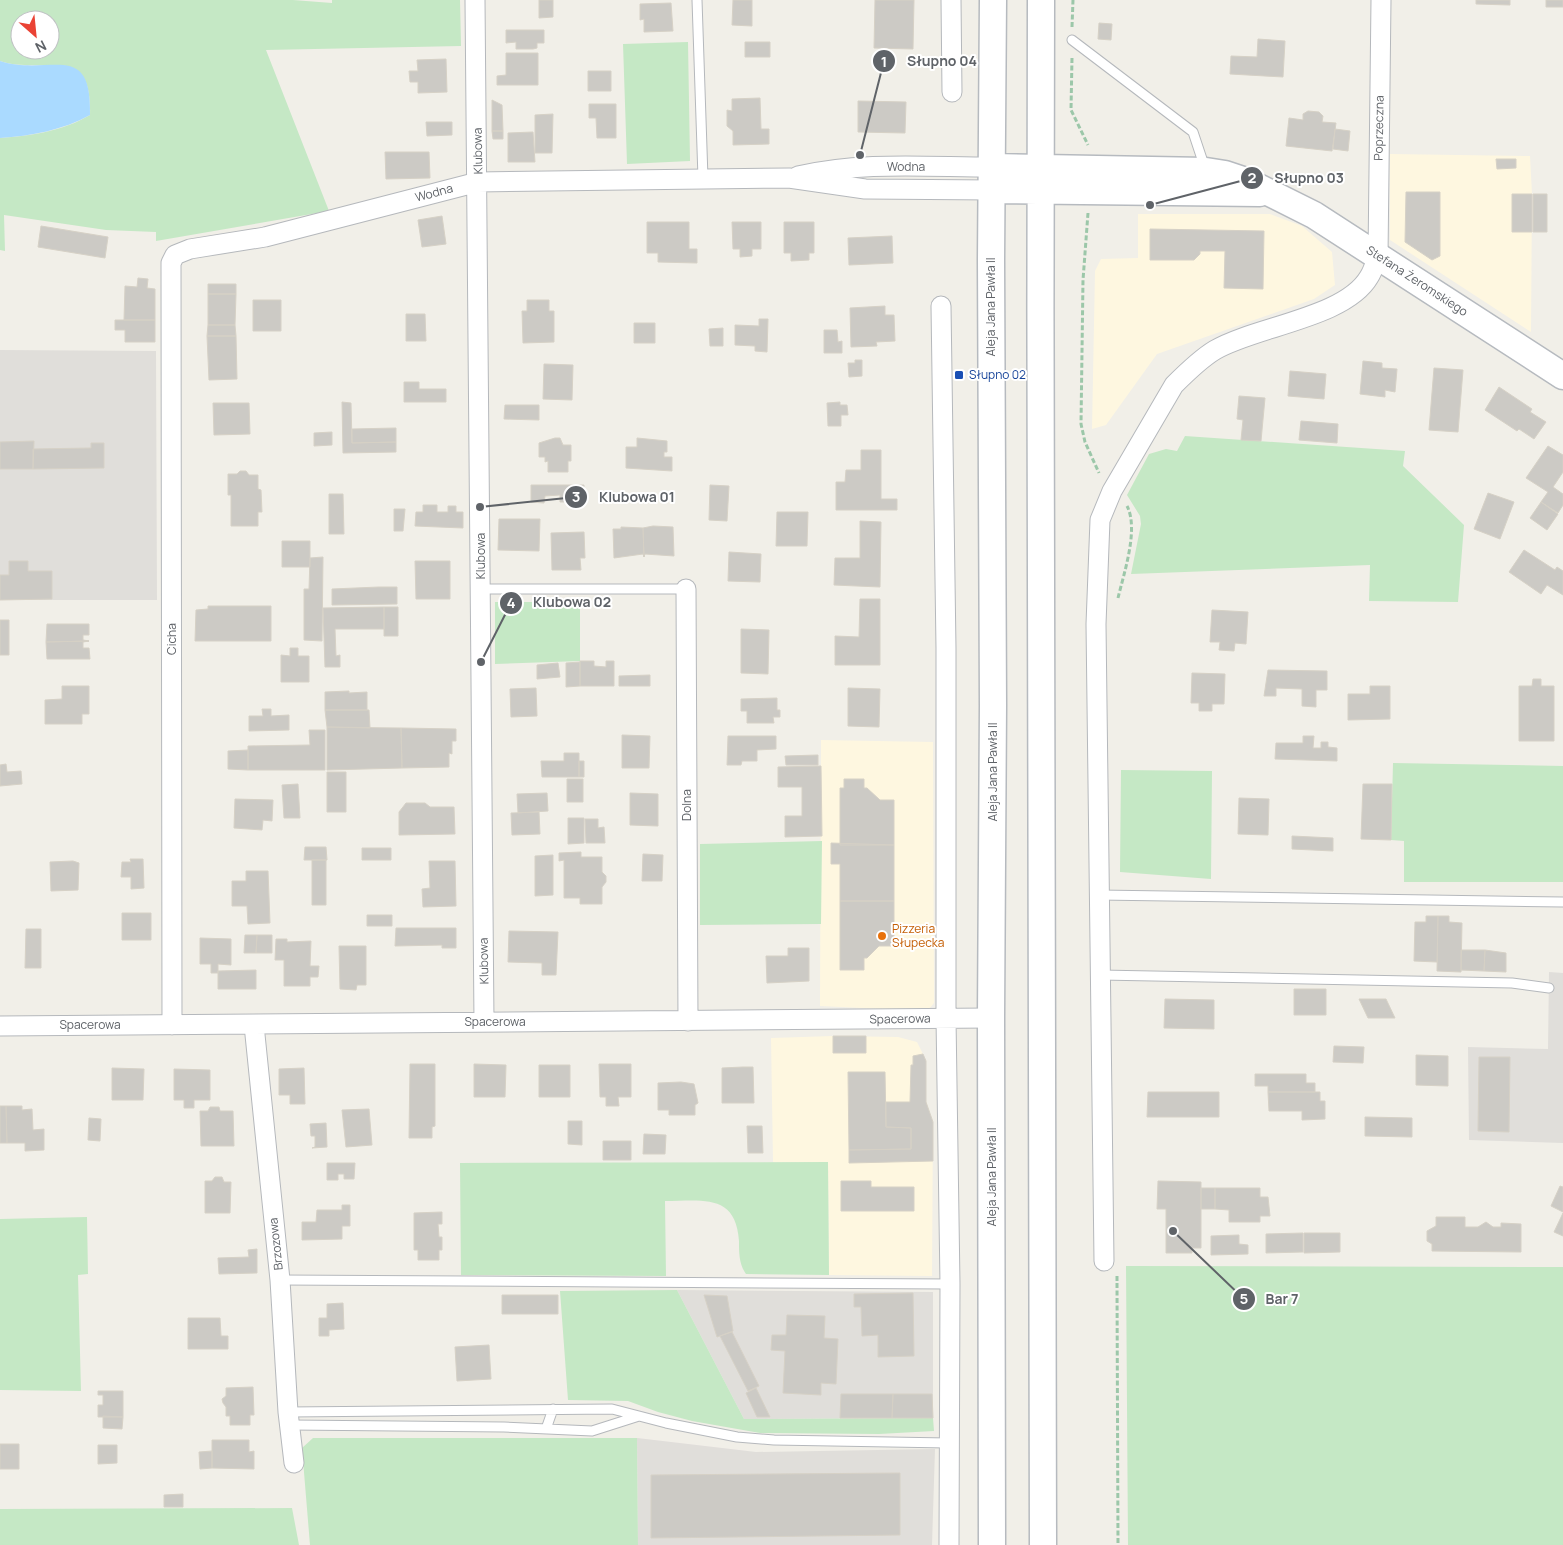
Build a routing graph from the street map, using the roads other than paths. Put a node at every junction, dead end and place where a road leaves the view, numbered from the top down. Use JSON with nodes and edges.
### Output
{"nodes":[{"id":1,"x":475,"y":0,"type":"edge"},
{"id":2,"x":697,"y":0,"type":"edge"},
{"id":3,"x":951,"y":0,"type":"edge"},
{"id":4,"x":993,"y":0,"type":"edge"},
{"id":5,"x":1041,"y":0,"type":"edge"},
{"id":6,"x":1381,"y":0,"type":"edge"},
{"id":7,"x":1072,"y":40,"type":"road end"},
{"id":8,"x":952,"y":92,"type":"dead end"},
{"id":9,"x":1206,"y":170,"type":"junction"},
{"id":10,"x":703,"y":178,"type":"junction"},
{"id":11,"x":993,"y":178,"type":"junction"},
{"id":12,"x":1041,"y":179,"type":"junction"},
{"id":13,"x":478,"y":182,"type":"junction"},
{"id":14,"x":1268,"y":193,"type":"junction"},
{"id":15,"x":175,"y":255,"type":"joint"},
{"id":16,"x":1378,"y":256,"type":"junction"},
{"id":17,"x":941,"y":306,"type":"dead end"},
{"id":18,"x":1563,"y":376,"type":"edge"},
{"id":19,"x":481,"y":588,"type":"junction"},
{"id":20,"x":686,"y":589,"type":"joint"},
{"id":21,"x":1098,"y":895,"type":"junction"},
{"id":22,"x":1563,"y":902,"type":"edge"},
{"id":23,"x":1100,"y":975,"type":"junction"},
{"id":24,"x":1550,"y":988,"type":"dead end"},
{"id":25,"x":946,"y":1018,"type":"junction"},
{"id":26,"x":991,"y":1018,"type":"junction"},
{"id":27,"x":484,"y":1022,"type":"junction"},
{"id":28,"x":688,"y":1022,"type":"junction"},
{"id":29,"x":172,"y":1025,"type":"junction"},
{"id":30,"x":254,"y":1025,"type":"junction"},
{"id":31,"x":0,"y":1026,"type":"edge"},
{"id":32,"x":1104,"y":1261,"type":"road end"},
{"id":33,"x":280,"y":1280,"type":"junction"},
{"id":34,"x":950,"y":1284,"type":"junction"},
{"id":35,"x":553,"y":1410,"type":"junction"},
{"id":36,"x":639,"y":1416,"type":"junction"},
{"id":37,"x":289,"y":1418,"type":"junction"},
{"id":38,"x":546,"y":1429,"type":"junction"},
{"id":39,"x":948,"y":1443,"type":"junction"},
{"id":40,"x":294,"y":1463,"type":"dead end"},
{"id":41,"x":949,"y":1545,"type":"edge"},
{"id":42,"x":992,"y":1545,"type":"edge"},
{"id":43,"x":1043,"y":1545,"type":"edge"}],
"edges":[{"from":1,"to":13,"type":"street","name":"Klubowa"},
{"from":2,"to":10,"type":"lane"},
{"from":3,"to":8,"type":"street"},
{"from":4,"to":11,"type":"main road","name":"Aleja Jana Pawła II"},
{"from":5,"to":12,"type":"main road"},
{"from":6,"to":16,"type":"street","name":"Poprzeczna"},
{"from":7,"to":9,"type":"lane"},
{"from":9,"to":12,"type":"main road","name":"Stefana Żeromskiego"},
{"from":9,"to":14,"type":"main road","name":"Stefana Żeromskiego"},
{"from":10,"to":11,"type":"street","name":"Wodna"},
{"from":10,"to":13,"type":"street","name":"Wodna"},
{"from":11,"to":12,"type":"main road"},
{"from":11,"to":26,"type":"main road","name":"Aleja Jana Pawła II"},
{"from":12,"to":14,"type":"main road","name":"Stefana Żeromskiego"},
{"from":12,"to":43,"type":"main road"},
{"from":13,"to":15,"type":"street","name":"Wodna"},
{"from":13,"to":19,"type":"street","name":"Klubowa"},
{"from":14,"to":16,"type":"main road","name":"Stefana Żeromskiego"},
{"from":15,"to":29,"type":"street","name":"Cicha"},
{"from":16,"to":18,"type":"main road","name":"Stefana Żeromskiego"},
{"from":16,"to":21,"type":"street"},
{"from":17,"to":25,"type":"street"},
{"from":19,"to":20,"type":"lane"},
{"from":19,"to":27,"type":"street","name":"Klubowa"},
{"from":20,"to":28,"type":"street","name":"Dolna"},
{"from":21,"to":22,"type":"lane"},
{"from":21,"to":23,"type":"street"},
{"from":23,"to":24,"type":"lane"},
{"from":23,"to":32,"type":"street"},
{"from":25,"to":26,"type":"street","name":"Spacerowa"},
{"from":25,"to":28,"type":"street","name":"Spacerowa"},
{"from":25,"to":34,"type":"street"},
{"from":26,"to":42,"type":"main road","name":"Aleja Jana Pawła II"},
{"from":27,"to":28,"type":"street","name":"Spacerowa"},
{"from":27,"to":30,"type":"street","name":"Spacerowa"},
{"from":29,"to":30,"type":"street","name":"Spacerowa"},
{"from":29,"to":31,"type":"street","name":"Spacerowa"},
{"from":30,"to":33,"type":"street","name":"Brzozowa"},
{"from":33,"to":34,"type":"lane"},
{"from":33,"to":37,"type":"street","name":"Brzozowa"},
{"from":34,"to":39,"type":"street"},
{"from":35,"to":36,"type":"lane"},
{"from":35,"to":37,"type":"lane"},
{"from":35,"to":38,"type":"lane"},
{"from":36,"to":38,"type":"lane"},
{"from":36,"to":39,"type":"lane"},
{"from":37,"to":38,"type":"lane"},
{"from":37,"to":40,"type":"street","name":"Brzozowa"},
{"from":39,"to":41,"type":"street"}]}
